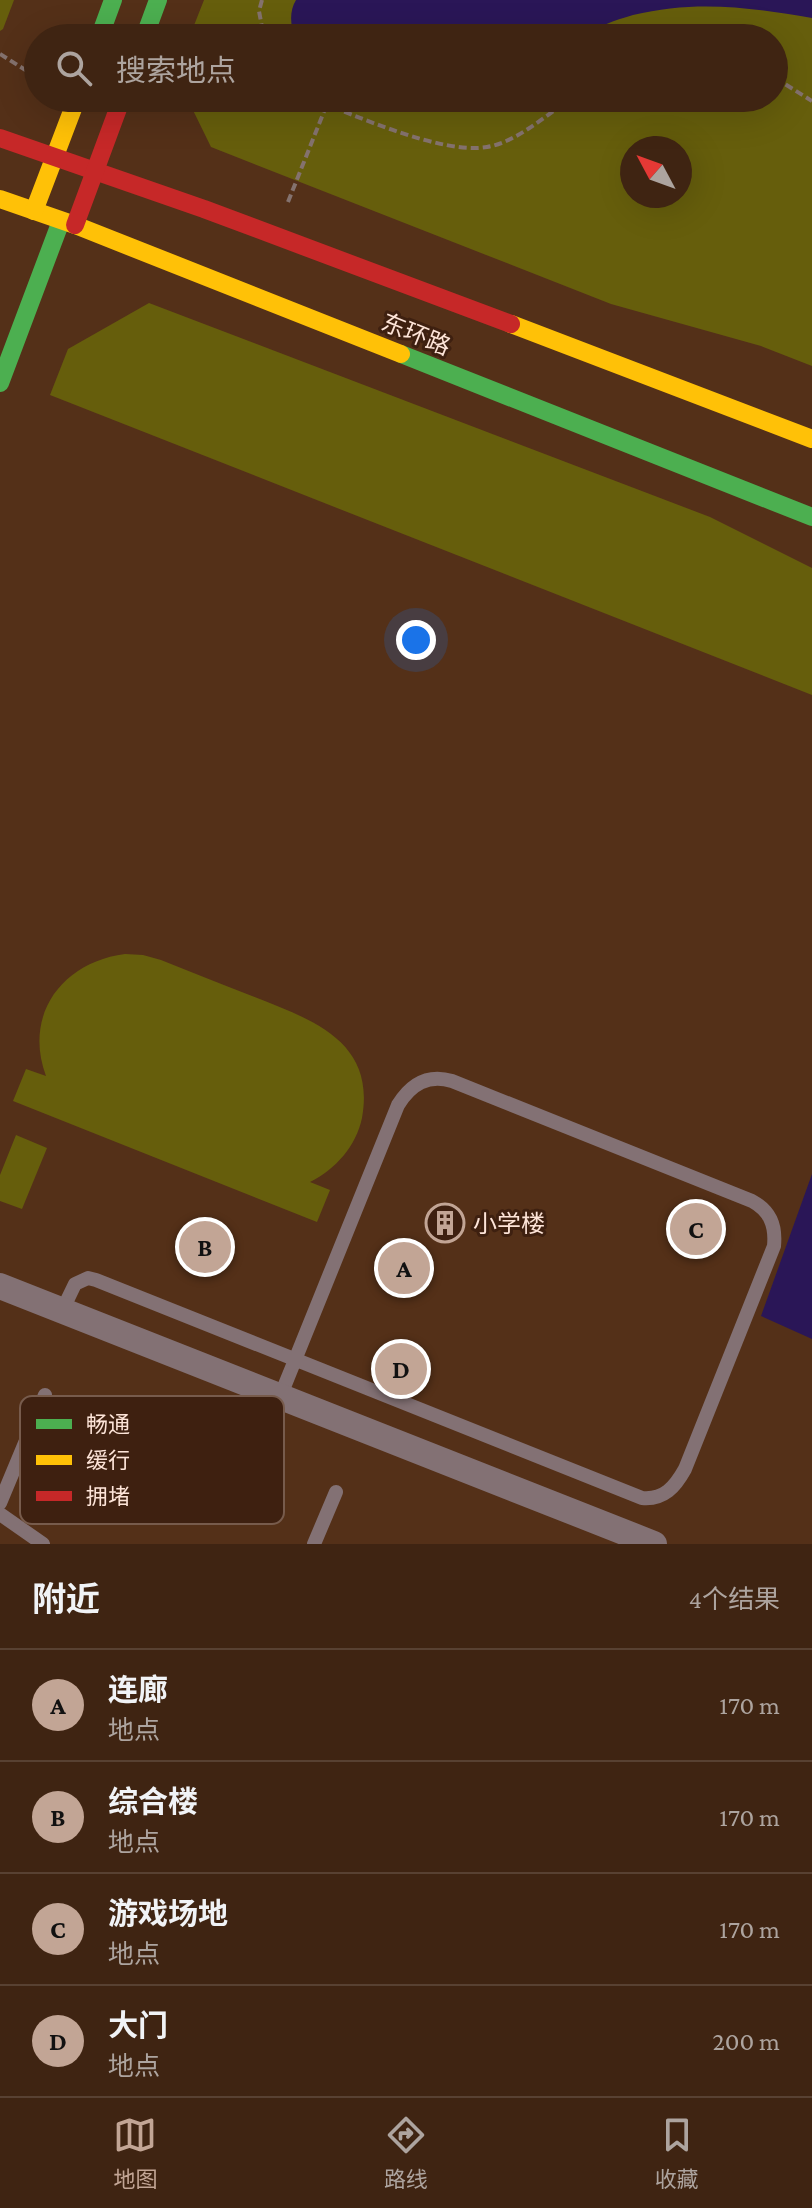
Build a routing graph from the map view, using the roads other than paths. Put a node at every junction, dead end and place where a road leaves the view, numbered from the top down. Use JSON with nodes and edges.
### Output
{"nodes":[{"id":1,"x":113,"y":0,"type":"edge"},
{"id":2,"x":158,"y":0,"type":"edge"},
{"id":3,"x":104,"y":24,"type":"edge"},
{"id":4,"x":149,"y":24,"type":"edge"},
{"id":5,"x":71,"y":112,"type":"edge"},
{"id":6,"x":117,"y":112,"type":"edge"},
{"id":7,"x":0,"y":138,"type":"edge"},
{"id":8,"x":54,"y":156,"type":"junction"},
{"id":9,"x":96,"y":170,"type":"junction"},
{"id":10,"x":0,"y":199,"type":"edge"},
{"id":11,"x":34,"y":211,"type":"junction"},
{"id":12,"x":68,"y":223,"type":"junction"},
{"id":13,"x":0,"y":383,"type":"edge"},
{"id":14,"x":812,"y":439,"type":"edge"},
{"id":15,"x":812,"y":517,"type":"edge"},
{"id":16,"x":0,"y":1286,"type":"edge"},
{"id":17,"x":62,"y":1311,"type":"junction"},
{"id":18,"x":295,"y":1360,"type":"junction"},
{"id":19,"x":277,"y":1396,"type":"edge"},
{"id":20,"x":280,"y":1396,"type":"edge"},
{"id":21,"x":284,"y":1399,"type":"edge"},
{"id":22,"x":20,"y":1455,"type":"edge"},
{"id":23,"x":336,"y":1492,"type":"dead end"},
{"id":24,"x":0,"y":1503,"type":"edge"},
{"id":25,"x":0,"y":1514,"type":"edge"},
{"id":26,"x":43,"y":1544,"type":"edge"},
{"id":27,"x":314,"y":1544,"type":"edge"},
{"id":28,"x":654,"y":1544,"type":"edge"}],
"edges":[{"from":1,"to":3,"type":"main road"},
{"from":2,"to":4,"type":"main road"},
{"from":5,"to":8,"type":"main road"},
{"from":6,"to":9,"type":"main road"},
{"from":7,"to":8,"type":"main road","name":"东环路"},
{"from":8,"to":9,"type":"main road","name":"东环路"},
{"from":8,"to":11,"type":"main road"},
{"from":9,"to":12,"type":"main road"},
{"from":9,"to":14,"type":"main road","name":"东环路"},
{"from":10,"to":11,"type":"main road","name":"东环路"},
{"from":11,"to":12,"type":"main road","name":"东环路"},
{"from":12,"to":13,"type":"main road"},
{"from":12,"to":15,"type":"main road","name":"东环路"},
{"from":16,"to":17,"type":"street"},
{"from":17,"to":18,"type":"lane"},
{"from":17,"to":19,"type":"street"},
{"from":18,"to":18,"type":"lane"},
{"from":18,"to":20,"type":"lane"},
{"from":21,"to":28,"type":"street"},
{"from":22,"to":24,"type":"lane"},
{"from":23,"to":27,"type":"lane"},
{"from":25,"to":26,"type":"lane"}]}
